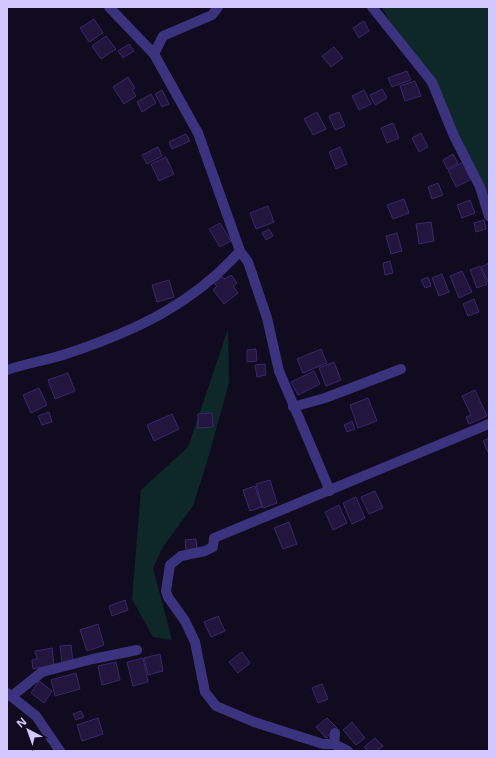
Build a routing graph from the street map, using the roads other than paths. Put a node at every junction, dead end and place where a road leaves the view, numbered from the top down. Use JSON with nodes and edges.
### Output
{"nodes":[{"id":1,"x":109,"y":7,"type":"edge"},
{"id":2,"x":218,"y":7,"type":"edge"},
{"id":3,"x":372,"y":7,"type":"edge"},
{"id":4,"x":154,"y":54,"type":"junction"},
{"id":5,"x":489,"y":216,"type":"edge"},
{"id":6,"x":240,"y":251,"type":"junction"},
{"id":7,"x":401,"y":369,"type":"dead end"},
{"id":8,"x":7,"y":370,"type":"edge"},
{"id":9,"x":293,"y":407,"type":"junction"},
{"id":10,"x":489,"y":424,"type":"edge"},
{"id":11,"x":330,"y":491,"type":"junction"},
{"id":12,"x":137,"y":650,"type":"dead end"},
{"id":13,"x":9,"y":695,"type":"edge"},
{"id":14,"x":335,"y":733,"type":"dead end"},
{"id":15,"x":334,"y":744,"type":"junction"},
{"id":16,"x":60,"y":751,"type":"edge"},
{"id":17,"x":348,"y":751,"type":"edge"}],
"edges":[{"from":1,"to":4,"type":"street"},
{"from":2,"to":4,"type":"street"},
{"from":3,"to":5,"type":"street"},
{"from":4,"to":6,"type":"street"},
{"from":6,"to":8,"type":"street"},
{"from":6,"to":9,"type":"street"},
{"from":7,"to":9,"type":"street"},
{"from":9,"to":11,"type":"street"},
{"from":10,"to":11,"type":"street"},
{"from":11,"to":15,"type":"street"},
{"from":12,"to":13,"type":"street"},
{"from":13,"to":16,"type":"street"},
{"from":14,"to":15,"type":"street"},
{"from":15,"to":17,"type":"street"}]}
